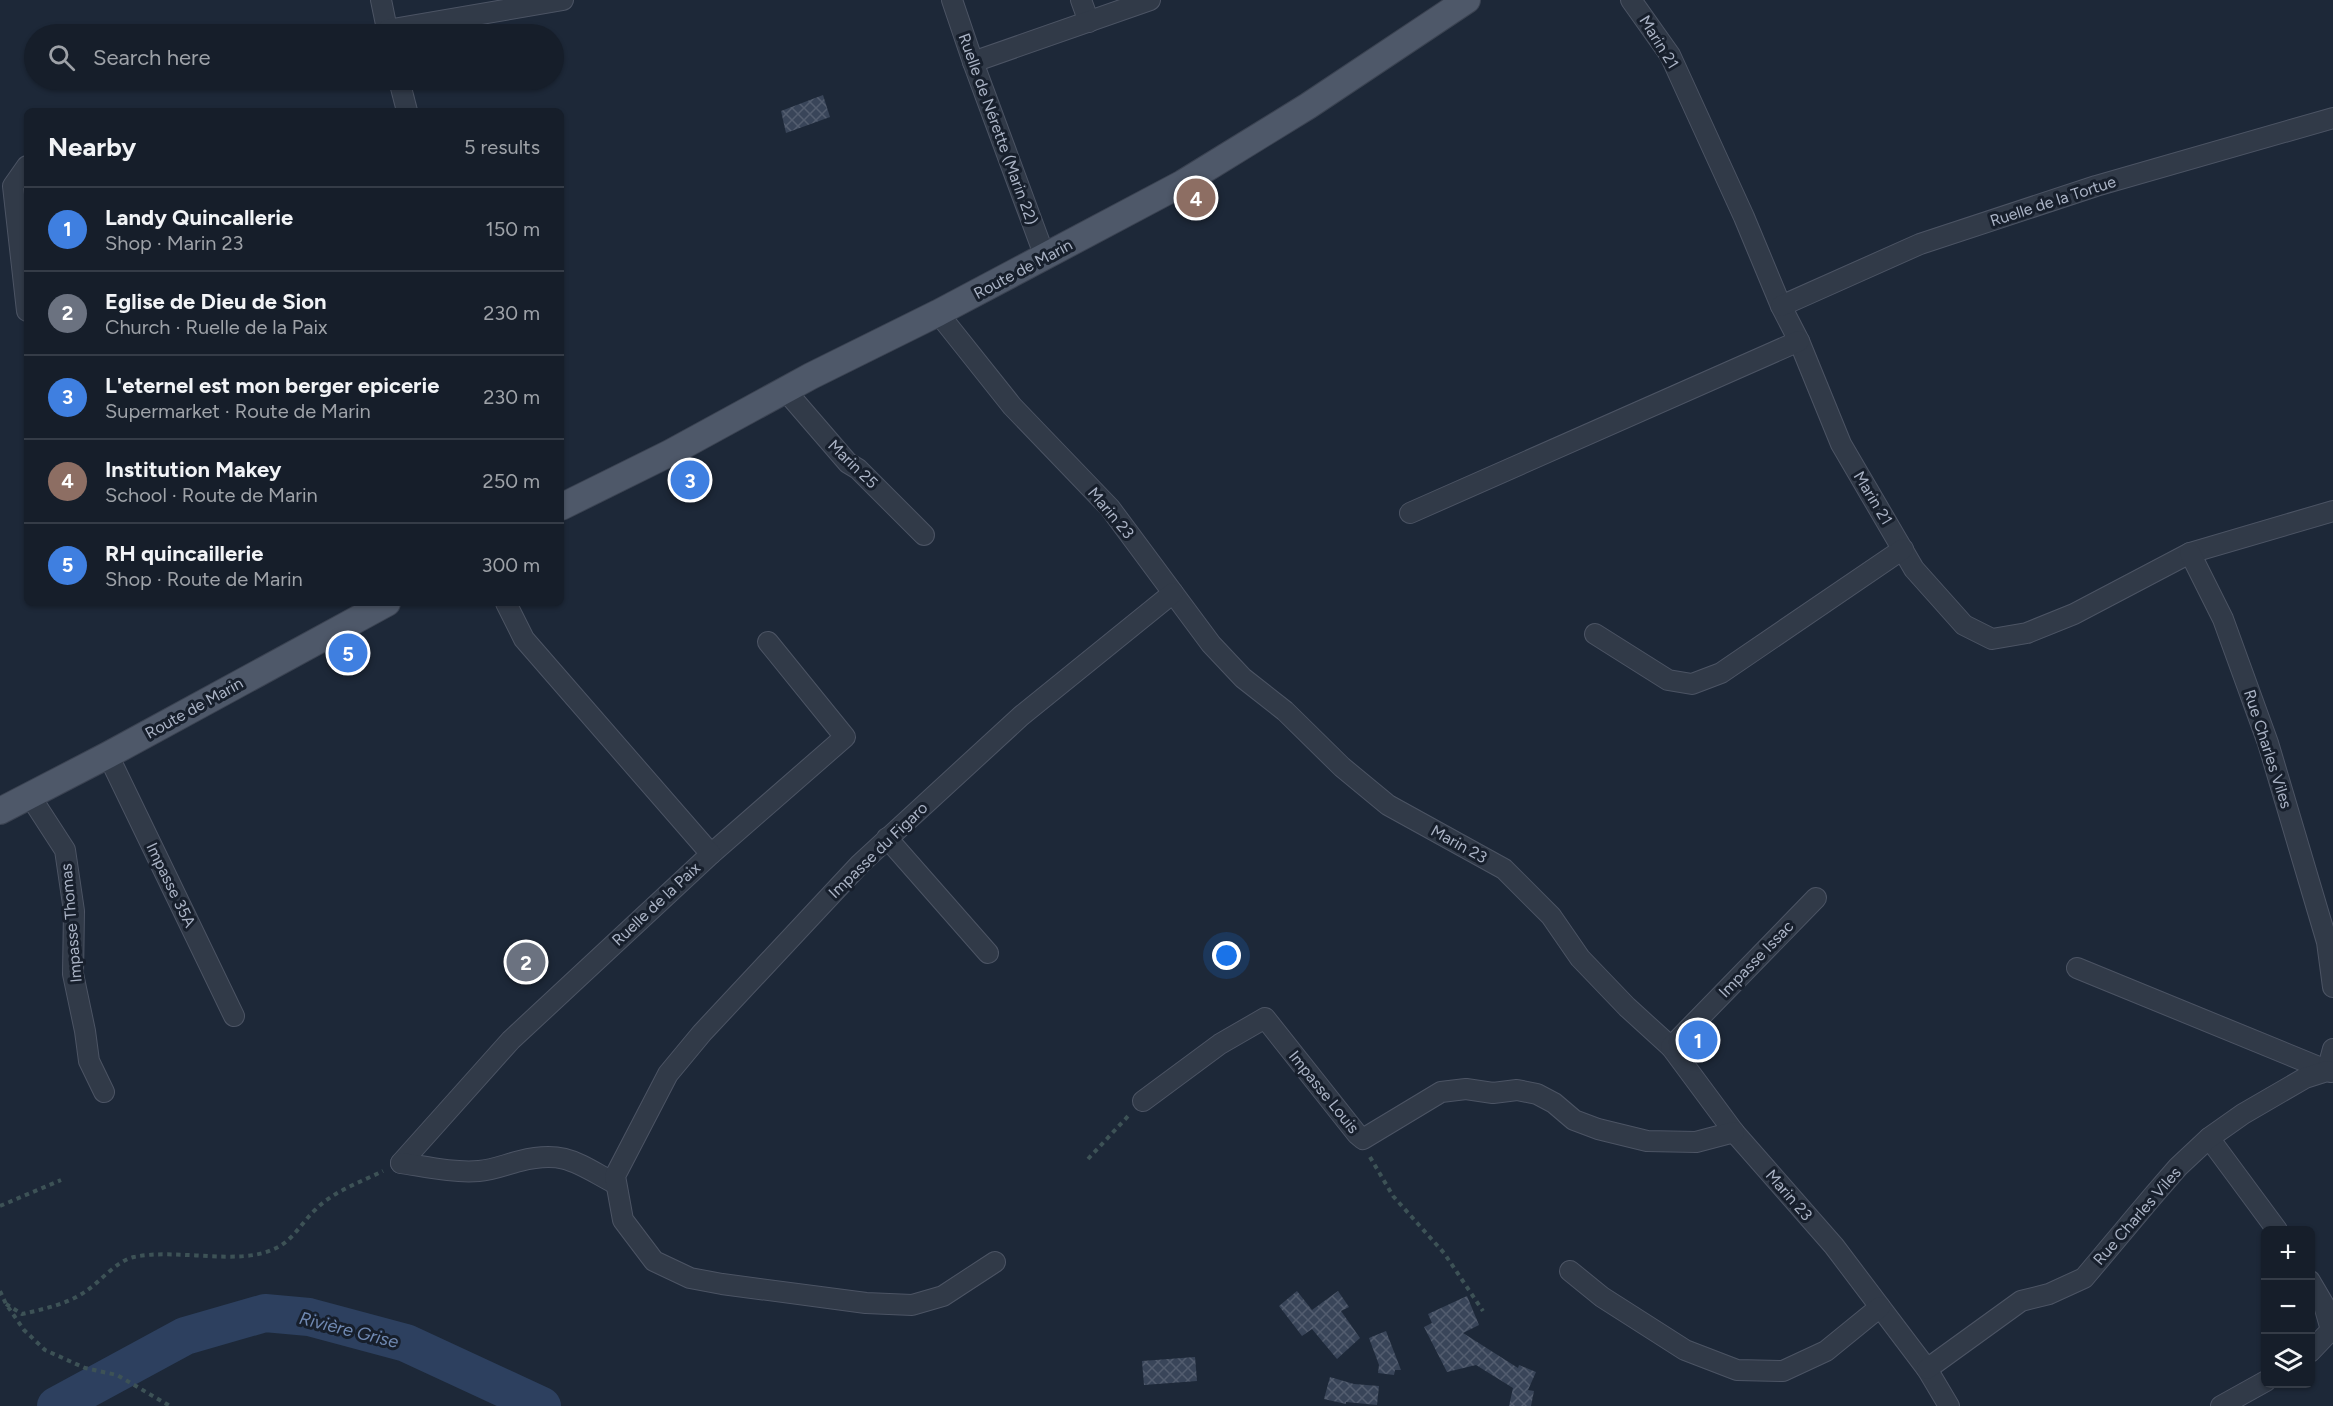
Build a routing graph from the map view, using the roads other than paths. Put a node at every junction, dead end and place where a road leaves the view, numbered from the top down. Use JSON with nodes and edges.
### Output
{"nodes":[{"id":1,"x":381,"y":0,"type":"edge"},
{"id":2,"x":563,"y":0,"type":"edge"},
{"id":3,"x":952,"y":0,"type":"edge"},
{"id":4,"x":1081,"y":0,"type":"edge"},
{"id":5,"x":1149,"y":0,"type":"edge"},
{"id":6,"x":1467,"y":0,"type":"edge"},
{"id":7,"x":1631,"y":0,"type":"edge"},
{"id":8,"x":1089,"y":22,"type":"junction"},
{"id":9,"x":386,"y":24,"type":"edge"},
{"id":10,"x":431,"y":24,"type":"edge"},
{"id":11,"x":973,"y":62,"type":"junction"},
{"id":12,"x":402,"y":90,"type":"edge"},
{"id":13,"x":406,"y":108,"type":"edge"},
{"id":14,"x":2333,"y":118,"type":"edge"},
{"id":15,"x":24,"y":171,"type":"edge"},
{"id":16,"x":1045,"y":257,"type":"junction"},
{"id":17,"x":24,"y":282,"type":"edge"},
{"id":18,"x":1781,"y":306,"type":"junction"},
{"id":19,"x":938,"y":314,"type":"junction"},
{"id":20,"x":1799,"y":341,"type":"junction"},
{"id":21,"x":785,"y":390,"type":"junction"},
{"id":22,"x":564,"y":506,"type":"edge"},
{"id":23,"x":2333,"y":511,"type":"edge"},
{"id":24,"x":1410,"y":513,"type":"dead end"},
{"id":25,"x":924,"y":535,"type":"dead end"},
{"id":26,"x":1903,"y":549,"type":"junction"},
{"id":27,"x":2190,"y":553,"type":"junction"},
{"id":28,"x":1173,"y":593,"type":"junction"},
{"id":29,"x":381,"y":606,"type":"edge"},
{"id":30,"x":508,"y":606,"type":"edge"},
{"id":31,"x":1595,"y":634,"type":"dead end"},
{"id":32,"x":768,"y":642,"type":"dead end"},
{"id":33,"x":108,"y":755,"type":"junction"},
{"id":34,"x":30,"y":796,"type":"junction"},
{"id":35,"x":0,"y":811,"type":"edge"},
{"id":36,"x":887,"y":838,"type":"junction"},
{"id":37,"x":711,"y":854,"type":"junction"},
{"id":38,"x":1816,"y":898,"type":"dead end"},
{"id":39,"x":988,"y":953,"type":"dead end"},
{"id":40,"x":2077,"y":968,"type":"dead end"},
{"id":41,"x":2333,"y":987,"type":"edge"},
{"id":42,"x":234,"y":1016,"type":"dead end"},
{"id":43,"x":1671,"y":1047,"type":"junction"},
{"id":44,"x":2333,"y":1049,"type":"edge"},
{"id":45,"x":2330,"y":1072,"type":"edge"},
{"id":46,"x":104,"y":1092,"type":"dead end"},
{"id":47,"x":1143,"y":1101,"type":"road end"},
{"id":48,"x":1734,"y":1132,"type":"junction"},
{"id":49,"x":2210,"y":1138,"type":"junction"},
{"id":50,"x":615,"y":1183,"type":"junction"},
{"id":51,"x":2274,"y":1226,"type":"edge"},
{"id":52,"x":995,"y":1262,"type":"dead end"},
{"id":53,"x":1570,"y":1271,"type":"dead end"},
{"id":54,"x":2315,"y":1290,"type":"edge"},
{"id":55,"x":1880,"y":1307,"type":"junction"},
{"id":56,"x":2315,"y":1347,"type":"edge"},
{"id":57,"x":1927,"y":1370,"type":"junction"},
{"id":58,"x":2261,"y":1383,"type":"edge"},
{"id":59,"x":1948,"y":1406,"type":"edge"},
{"id":60,"x":2221,"y":1406,"type":"edge"}],
"edges":[{"from":1,"to":9,"type":"street"},
{"from":2,"to":10,"type":"street"},
{"from":3,"to":11,"type":"street","name":"Ruelle de Nérette (Marin 22)"},
{"from":4,"to":8,"type":"street"},
{"from":5,"to":8,"type":"street"},
{"from":6,"to":16,"type":"main road","name":"Route de Marin"},
{"from":7,"to":18,"type":"street","name":"Marin 21"},
{"from":8,"to":11,"type":"street"},
{"from":11,"to":16,"type":"street","name":"Ruelle de Nérette (Marin 22)"},
{"from":12,"to":13,"type":"street"},
{"from":14,"to":18,"type":"street","name":"Ruelle de la Tortue"},
{"from":15,"to":17,"type":"street"},
{"from":16,"to":19,"type":"main road","name":"Route de Marin"},
{"from":18,"to":20,"type":"street","name":"Marin 21"},
{"from":19,"to":21,"type":"main road","name":"Route de Marin"},
{"from":19,"to":28,"type":"street","name":"Marin 23"},
{"from":20,"to":24,"type":"street"},
{"from":20,"to":26,"type":"street","name":"Marin 21"},
{"from":21,"to":22,"type":"main road","name":"Route de Marin"},
{"from":21,"to":25,"type":"street","name":"Marin 25"},
{"from":23,"to":27,"type":"street","name":"Marin 21"},
{"from":26,"to":27,"type":"street","name":"Marin 21"},
{"from":26,"to":31,"type":"street"},
{"from":27,"to":41,"type":"street","name":"Rue Charles Viles"},
{"from":28,"to":36,"type":"street","name":"Impasse du Figaro"},
{"from":28,"to":43,"type":"street","name":"Marin 23"},
{"from":29,"to":33,"type":"main road","name":"Route de Marin"},
{"from":30,"to":37,"type":"street","name":"Ruelle de la Paix"},
{"from":32,"to":37,"type":"street"},
{"from":33,"to":34,"type":"main road","name":"Route de Marin"},
{"from":33,"to":42,"type":"street","name":"Impasse 35A"},
{"from":34,"to":35,"type":"main road","name":"Route de Marin"},
{"from":34,"to":46,"type":"street","name":"Impasse Thomas"},
{"from":36,"to":39,"type":"street"},
{"from":36,"to":50,"type":"street","name":"Impasse du Figaro"},
{"from":37,"to":50,"type":"street","name":"Ruelle de la Paix"},
{"from":38,"to":43,"type":"street","name":"Impasse Issac"},
{"from":40,"to":45,"type":"street"},
{"from":43,"to":48,"type":"street","name":"Marin 23"},
{"from":44,"to":45,"type":"street"},
{"from":45,"to":49,"type":"street","name":"Rue Charles Viles"},
{"from":47,"to":48,"type":"street","name":"Impasse Louis"},
{"from":48,"to":55,"type":"street","name":"Marin 23"},
{"from":49,"to":51,"type":"street"},
{"from":49,"to":57,"type":"street","name":"Rue Charles Viles"},
{"from":50,"to":52,"type":"street"},
{"from":53,"to":55,"type":"street"},
{"from":54,"to":56,"type":"street"},
{"from":55,"to":57,"type":"street","name":"Marin 23"},
{"from":57,"to":59,"type":"street","name":"Marin 23"},
{"from":58,"to":60,"type":"street"}]}
